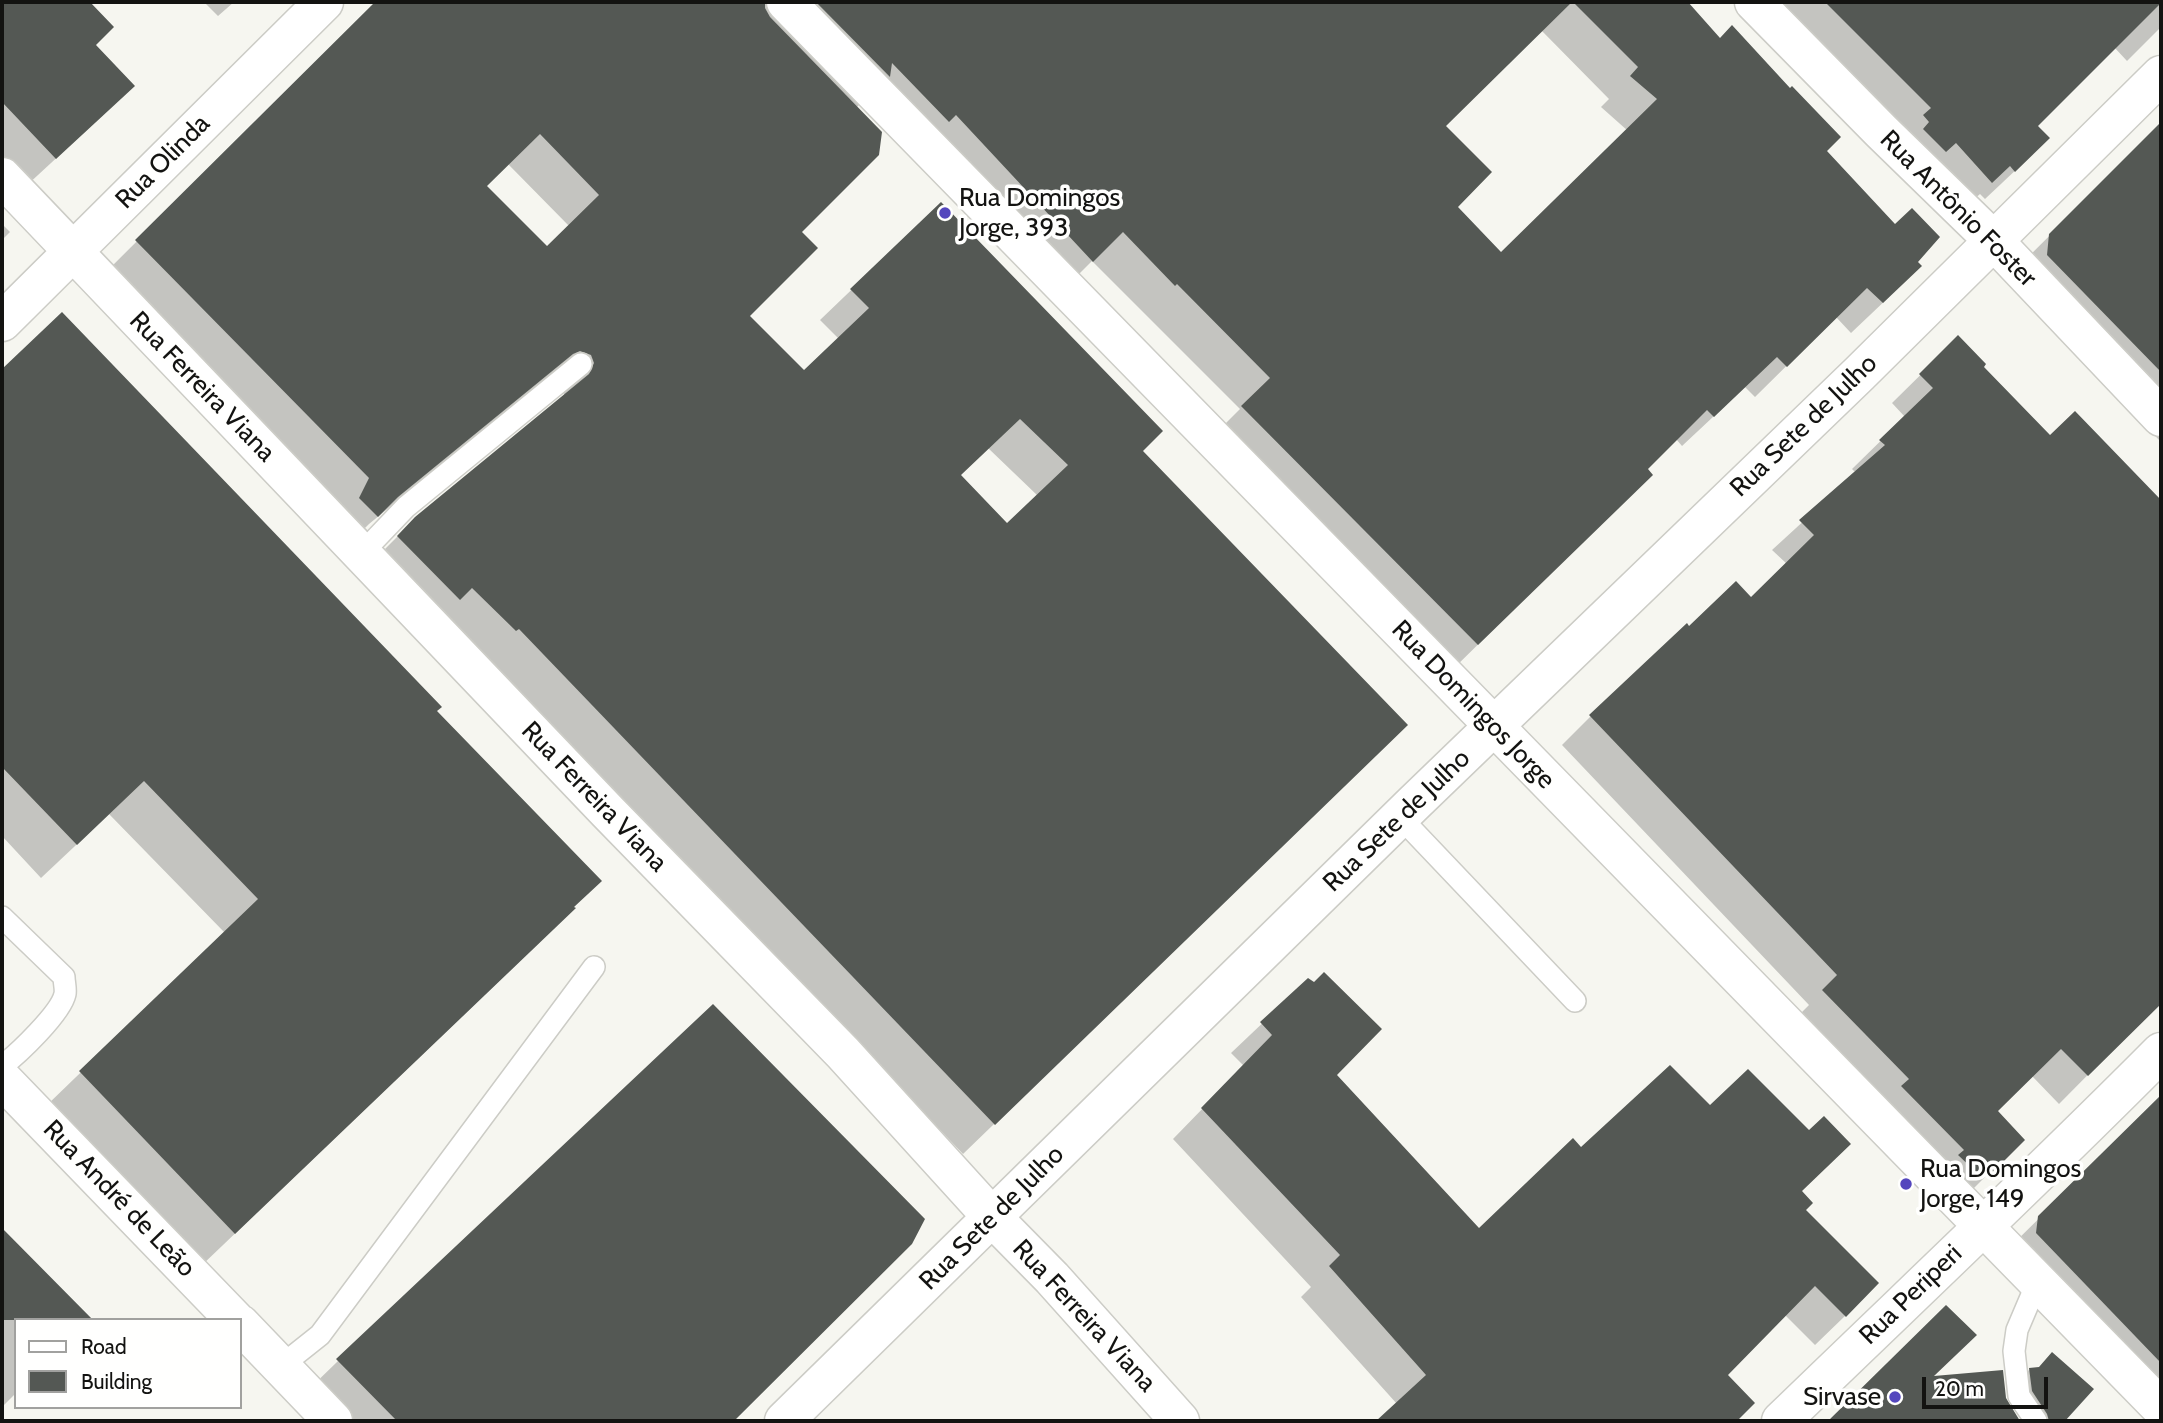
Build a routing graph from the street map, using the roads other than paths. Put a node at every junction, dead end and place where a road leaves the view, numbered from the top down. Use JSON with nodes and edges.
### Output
{"nodes":[{"id":1,"x":324,"y":2,"type":"edge"},
{"id":2,"x":786,"y":2,"type":"edge"},
{"id":3,"x":1754,"y":2,"type":"edge"},
{"id":4,"x":2161,"y":75,"type":"edge"},
{"id":5,"x":2,"y":177,"type":"edge"},
{"id":6,"x":1993,"y":240,"type":"junction"},
{"id":7,"x":73,"y":253,"type":"junction"},
{"id":8,"x":2,"y":322,"type":"edge"},
{"id":9,"x":581,"y":364,"type":"dead end"},
{"id":10,"x":2161,"y":417,"type":"edge"},
{"id":11,"x":362,"y":553,"type":"junction"},
{"id":12,"x":1494,"y":726,"type":"junction"},
{"id":13,"x":1400,"y":817,"type":"junction"},
{"id":14,"x":2,"y":917,"type":"edge"},
{"id":15,"x":594,"y":967,"type":"dead end"},
{"id":16,"x":1574,"y":1000,"type":"dead end"},
{"id":17,"x":2161,"y":1052,"type":"edge"},
{"id":18,"x":2,"y":1066,"type":"edge"},
{"id":19,"x":2,"y":1079,"type":"edge"},
{"id":20,"x":992,"y":1217,"type":"junction"},
{"id":21,"x":1981,"y":1226,"type":"junction"},
{"id":22,"x":2037,"y":1283,"type":"junction"},
{"id":23,"x":233,"y":1318,"type":"edge"},
{"id":24,"x":242,"y":1326,"type":"edge"},
{"id":25,"x":281,"y":1366,"type":"junction"},
{"id":26,"x":2161,"y":1408,"type":"edge"},
{"id":27,"x":334,"y":1421,"type":"edge"},
{"id":28,"x":784,"y":1421,"type":"edge"},
{"id":29,"x":1180,"y":1421,"type":"edge"},
{"id":30,"x":1781,"y":1421,"type":"edge"},
{"id":31,"x":2036,"y":1421,"type":"edge"}],
"edges":[{"from":1,"to":7,"type":"street","name":"Rua Olinda"},
{"from":2,"to":12,"type":"street","name":"Rua Domingos Jorge"},
{"from":3,"to":6,"type":"street","name":"Rua Antônio Foster"},
{"from":4,"to":6,"type":"street","name":"Rua Sete de Julho"},
{"from":5,"to":7,"type":"street","name":"Rua Ferreira Viana"},
{"from":6,"to":10,"type":"street","name":"Rua Antônio Foster"},
{"from":6,"to":12,"type":"street","name":"Rua Sete de Julho"},
{"from":7,"to":8,"type":"street","name":"Rua Olinda"},
{"from":7,"to":11,"type":"street","name":"Rua Ferreira Viana"},
{"from":9,"to":11,"type":"lane"},
{"from":11,"to":20,"type":"street","name":"Rua Ferreira Viana"},
{"from":12,"to":13,"type":"street","name":"Rua Sete de Julho"},
{"from":12,"to":21,"type":"street","name":"Rua Domingos Jorge"},
{"from":13,"to":16,"type":"lane"},
{"from":13,"to":20,"type":"street","name":"Rua Sete de Julho"},
{"from":14,"to":18,"type":"lane"},
{"from":15,"to":25,"type":"lane"},
{"from":17,"to":21,"type":"street","name":"Rua Periperi"},
{"from":19,"to":23,"type":"street","name":"Rua André de Leão"},
{"from":20,"to":28,"type":"street","name":"Rua Sete de Julho"},
{"from":20,"to":29,"type":"street","name":"Rua Ferreira Viana"},
{"from":21,"to":22,"type":"street","name":"Rua Domingos Jorge"},
{"from":21,"to":30,"type":"street","name":"Rua Periperi"},
{"from":22,"to":26,"type":"street","name":"Rua Domingos Jorge"},
{"from":22,"to":31,"type":"lane"},
{"from":24,"to":25,"type":"street"},
{"from":25,"to":27,"type":"street"}]}
